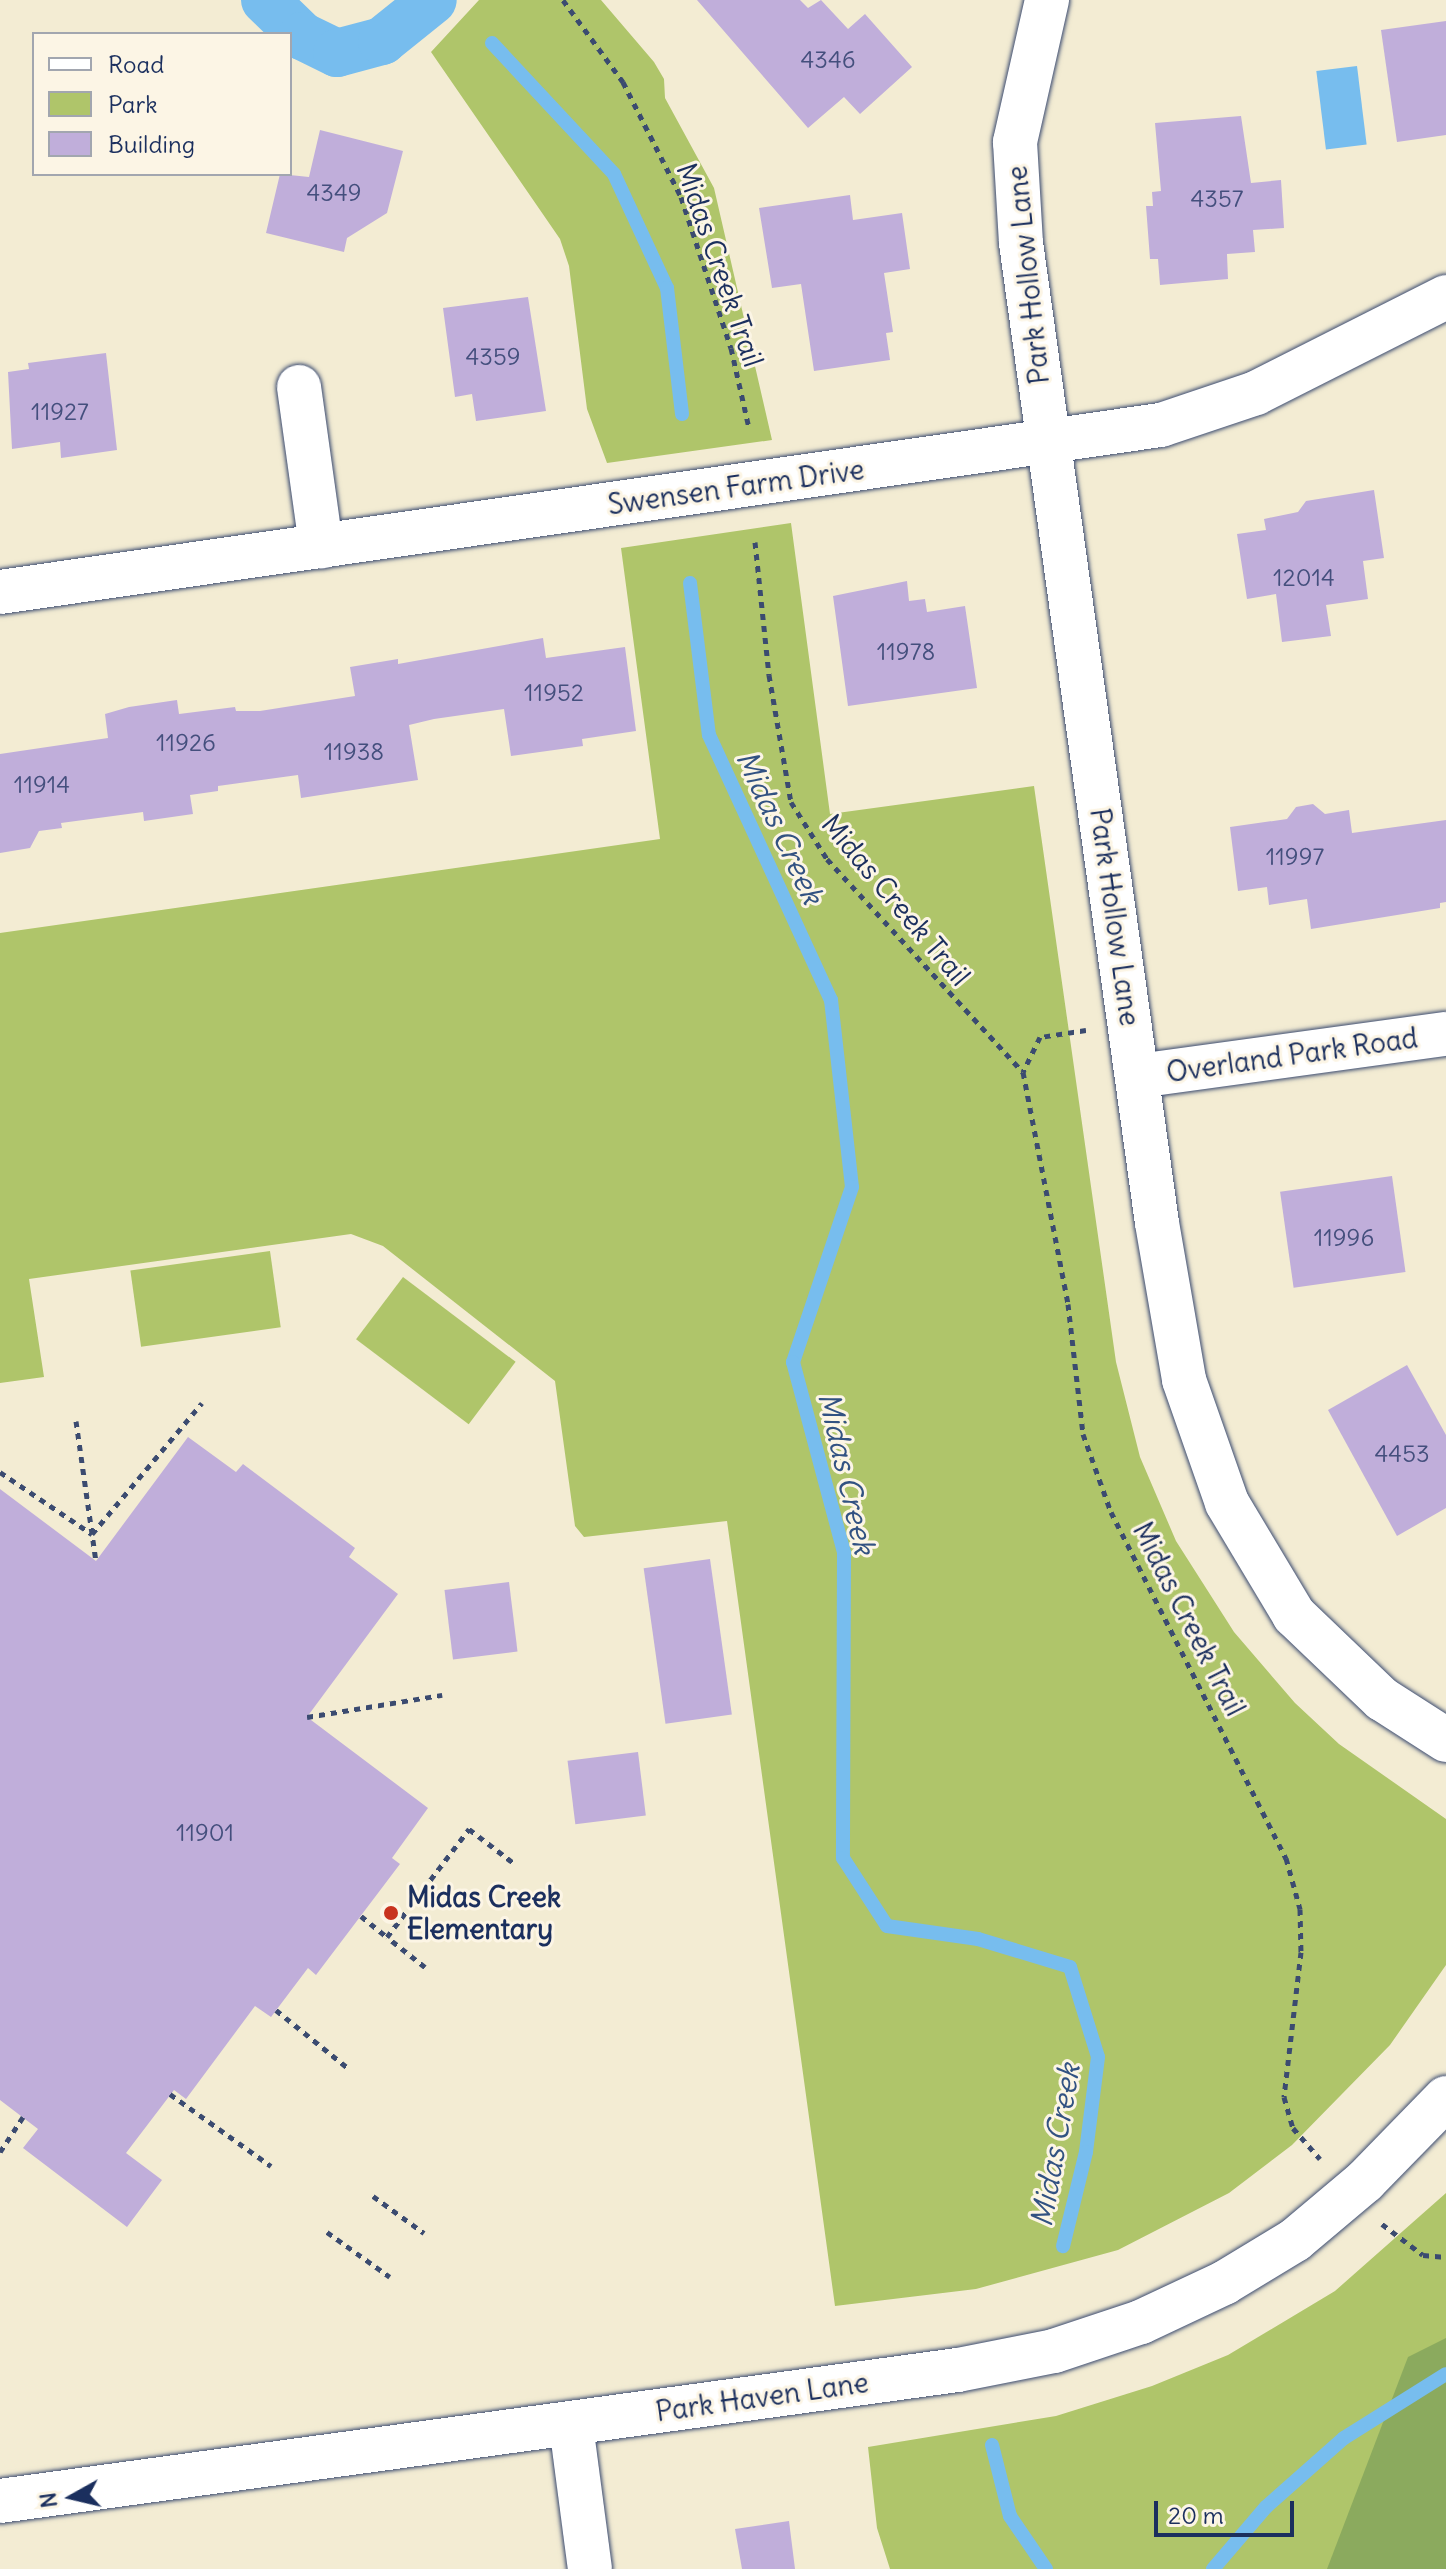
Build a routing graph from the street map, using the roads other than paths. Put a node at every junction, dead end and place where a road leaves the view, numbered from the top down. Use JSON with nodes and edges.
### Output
{"nodes":[{"id":1,"x":1047,"y":0,"type":"edge"},
{"id":2,"x":1446,"y":297,"type":"edge"},
{"id":3,"x":299,"y":387,"type":"dead end"},
{"id":4,"x":1045,"y":443,"type":"junction"},
{"id":5,"x":321,"y":546,"type":"junction"},
{"id":6,"x":0,"y":592,"type":"edge"},
{"id":7,"x":1446,"y":1034,"type":"edge"},
{"id":8,"x":1138,"y":1076,"type":"junction"},
{"id":9,"x":1446,"y":1740,"type":"edge"},
{"id":10,"x":1446,"y":2098,"type":"edge"},
{"id":11,"x":571,"y":2425,"type":"junction"},
{"id":12,"x":0,"y":2501,"type":"edge"},
{"id":13,"x":590,"y":2569,"type":"edge"}],
"edges":[{"from":1,"to":4,"type":"street","name":"Park Hollow Lane"},
{"from":2,"to":4,"type":"street","name":"Swensen Farm Drive"},
{"from":3,"to":5,"type":"street"},
{"from":4,"to":5,"type":"street","name":"Swensen Farm Drive"},
{"from":4,"to":8,"type":"street","name":"Park Hollow Lane"},
{"from":5,"to":6,"type":"street","name":"Swensen Farm Drive"},
{"from":7,"to":8,"type":"street","name":"Overland Park Road"},
{"from":8,"to":9,"type":"street","name":"Park Hollow Lane"},
{"from":10,"to":11,"type":"street","name":"Park Haven Lane"},
{"from":11,"to":12,"type":"street","name":"Park Haven Lane"},
{"from":11,"to":13,"type":"street"}]}
